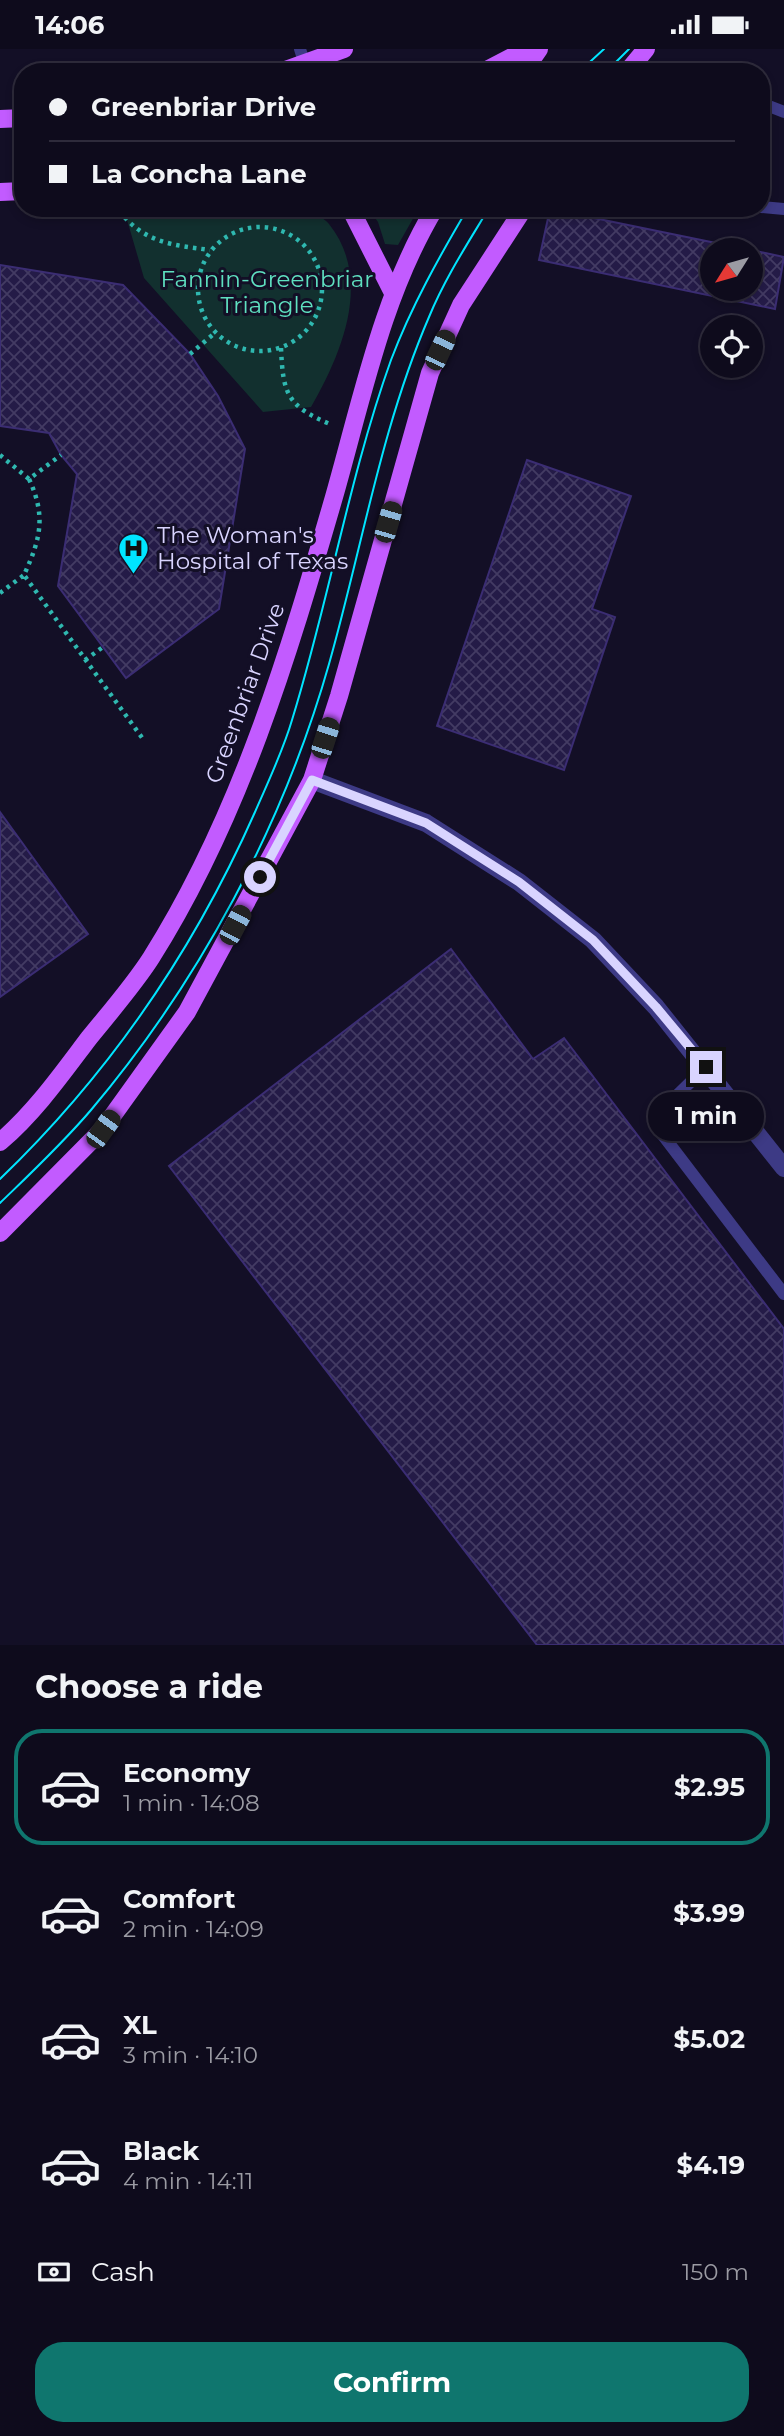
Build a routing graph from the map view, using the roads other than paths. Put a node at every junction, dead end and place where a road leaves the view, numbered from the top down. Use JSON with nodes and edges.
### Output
{"nodes":[{"id":1,"x":344,"y":49,"type":"edge"},
{"id":2,"x":527,"y":49,"type":"edge"},
{"id":3,"x":646,"y":49,"type":"edge"},
{"id":4,"x":303,"y":57,"type":"edge"},
{"id":5,"x":500,"y":63,"type":"edge"},
{"id":6,"x":634,"y":63,"type":"edge"},
{"id":7,"x":355,"y":217,"type":"edge"},
{"id":8,"x":430,"y":217,"type":"edge"},
{"id":9,"x":518,"y":217,"type":"edge"},
{"id":10,"x":393,"y":293,"type":"junction"},
{"id":11,"x":312,"y":780,"type":"junction"},
{"id":12,"x":706,"y":1067,"type":"junction"},
{"id":13,"x":0,"y":1142,"type":"edge"},
{"id":14,"x":784,"y":1168,"type":"edge"},
{"id":15,"x":0,"y":1233,"type":"edge"},
{"id":16,"x":784,"y":1294,"type":"edge"}],
"edges":[{"from":1,"to":4,"type":"main road"},
{"from":2,"to":5,"type":"main road"},
{"from":3,"to":6,"type":"main road"},
{"from":7,"to":10,"type":"main road"},
{"from":8,"to":10,"type":"main road","name":"Greenbriar Drive"},
{"from":9,"to":11,"type":"main road"},
{"from":10,"to":13,"type":"main road","name":"Greenbriar Drive"},
{"from":11,"to":12,"type":"street"},
{"from":11,"to":15,"type":"main road"},
{"from":12,"to":14,"type":"street"},
{"from":12,"to":16,"type":"lane"}]}
